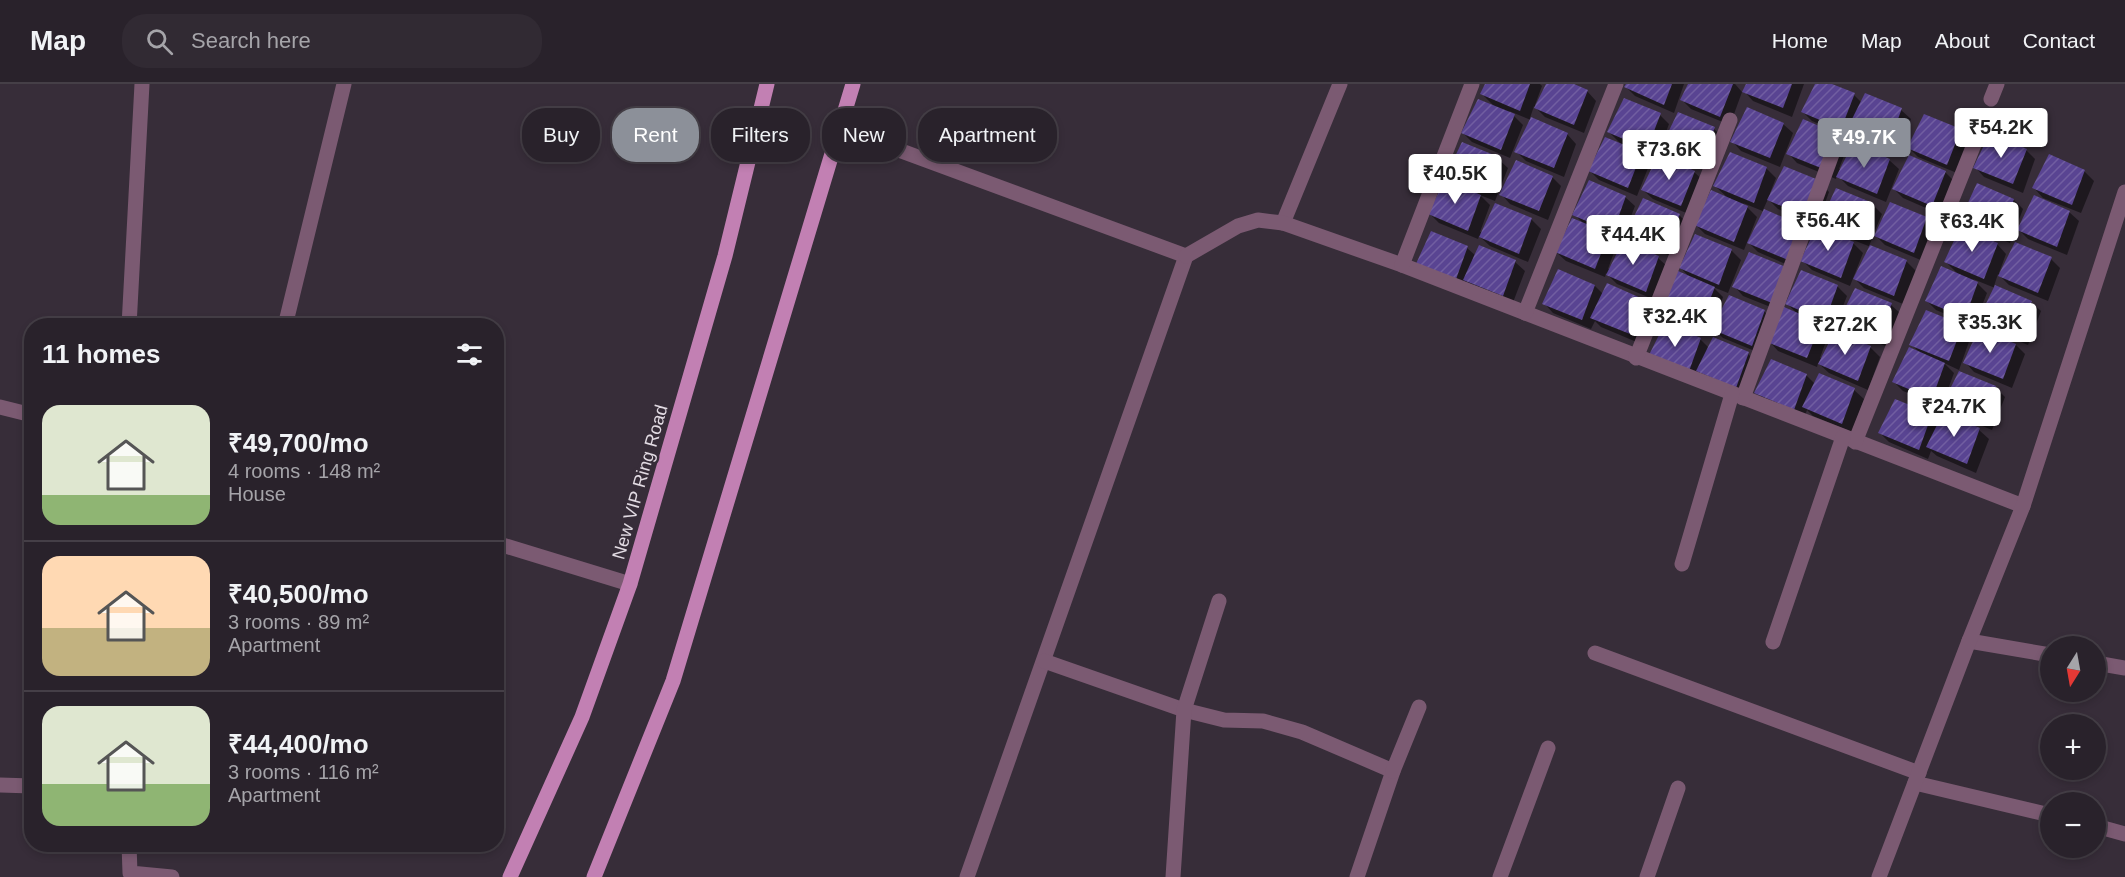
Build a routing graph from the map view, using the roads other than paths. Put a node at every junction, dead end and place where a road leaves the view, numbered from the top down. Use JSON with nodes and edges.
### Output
{"nodes":[{"id":1,"x":142,"y":84,"type":"edge"},
{"id":2,"x":344,"y":84,"type":"edge"},
{"id":3,"x":766,"y":84,"type":"edge"},
{"id":4,"x":853,"y":84,"type":"edge"},
{"id":5,"x":1340,"y":84,"type":"edge"},
{"id":6,"x":1472,"y":84,"type":"edge"},
{"id":7,"x":1616,"y":84,"type":"edge"},
{"id":8,"x":1997,"y":84,"type":"edge"},
{"id":9,"x":1992,"y":99,"type":"dead end"},
{"id":10,"x":845,"y":108,"type":"edge"},
{"id":11,"x":1730,"y":120,"type":"dead end"},
{"id":12,"x":1842,"y":128,"type":"dead end"},
{"id":13,"x":1978,"y":132,"type":"dead end"},
{"id":14,"x":906,"y":153,"type":"edge"},
{"id":15,"x":829,"y":162,"type":"edge"},
{"id":16,"x":2124,"y":198,"type":"edge"},
{"id":17,"x":1282,"y":223,"type":"junction"},
{"id":18,"x":1186,"y":256,"type":"junction"},
{"id":19,"x":1402,"y":265,"type":"junction"},
{"id":20,"x":1525,"y":313,"type":"junction"},
{"id":21,"x":129,"y":318,"type":"edge"},
{"id":22,"x":287,"y":318,"type":"edge"},
{"id":23,"x":1636,"y":357,"type":"junction"},
{"id":24,"x":1738,"y":396,"type":"junction"},
{"id":25,"x":0,"y":407,"type":"edge"},
{"id":26,"x":24,"y":413,"type":"edge"},
{"id":27,"x":1849,"y":439,"type":"junction"},
{"id":28,"x":2023,"y":506,"type":"junction"},
{"id":29,"x":504,"y":545,"type":"edge"},
{"id":30,"x":1682,"y":564,"type":"dead end"},
{"id":31,"x":630,"y":584,"type":"junction"},
{"id":32,"x":1219,"y":601,"type":"dead end"},
{"id":33,"x":1969,"y":641,"type":"junction"},
{"id":34,"x":1773,"y":642,"type":"dead end"},
{"id":35,"x":1595,"y":653,"type":"dead end"},
{"id":36,"x":2040,"y":653,"type":"edge"},
{"id":37,"x":1044,"y":661,"type":"junction"},
{"id":38,"x":2106,"y":665,"type":"edge"},
{"id":39,"x":2125,"y":668,"type":"edge"},
{"id":40,"x":1419,"y":707,"type":"dead end"},
{"id":41,"x":1184,"y":710,"type":"junction"},
{"id":42,"x":1548,"y":748,"type":"dead end"},
{"id":43,"x":1394,"y":771,"type":"junction"},
{"id":44,"x":1917,"y":778,"type":"junction"},
{"id":45,"x":0,"y":785,"type":"edge"},
{"id":46,"x":24,"y":786,"type":"edge"},
{"id":47,"x":1678,"y":788,"type":"dead end"},
{"id":48,"x":2040,"y":813,"type":"edge"},
{"id":49,"x":2106,"y":829,"type":"edge"},
{"id":50,"x":2125,"y":834,"type":"edge"},
{"id":51,"x":129,"y":852,"type":"edge"},
{"id":52,"x":129,"y":875,"type":"edge"},
{"id":53,"x":172,"y":877,"type":"edge"},
{"id":54,"x":510,"y":877,"type":"edge"},
{"id":55,"x":594,"y":877,"type":"edge"},
{"id":56,"x":967,"y":877,"type":"edge"},
{"id":57,"x":1173,"y":877,"type":"edge"},
{"id":58,"x":1357,"y":877,"type":"edge"},
{"id":59,"x":1500,"y":877,"type":"edge"},
{"id":60,"x":1647,"y":877,"type":"edge"},
{"id":61,"x":1879,"y":877,"type":"edge"}],
"edges":[{"from":1,"to":21,"type":"street"},
{"from":2,"to":22,"type":"street"},
{"from":3,"to":31,"type":"main road","name":"New VIP Ring Road"},
{"from":4,"to":10,"type":"main road"},
{"from":5,"to":17,"type":"street"},
{"from":6,"to":19,"type":"street"},
{"from":7,"to":20,"type":"street"},
{"from":8,"to":9,"type":"street"},
{"from":11,"to":23,"type":"street"},
{"from":12,"to":24,"type":"street"},
{"from":13,"to":27,"type":"street"},
{"from":14,"to":18,"type":"street"},
{"from":15,"to":55,"type":"main road"},
{"from":16,"to":28,"type":"street"},
{"from":17,"to":18,"type":"street"},
{"from":17,"to":19,"type":"street"},
{"from":18,"to":37,"type":"street"},
{"from":19,"to":20,"type":"street"},
{"from":20,"to":23,"type":"street"},
{"from":23,"to":24,"type":"street"},
{"from":24,"to":27,"type":"street"},
{"from":24,"to":30,"type":"street"},
{"from":25,"to":26,"type":"street"},
{"from":27,"to":28,"type":"street"},
{"from":27,"to":34,"type":"street"},
{"from":28,"to":33,"type":"street"},
{"from":29,"to":31,"type":"street"},
{"from":31,"to":54,"type":"main road","name":"New VIP Ring Road"},
{"from":32,"to":41,"type":"street"},
{"from":33,"to":36,"type":"street"},
{"from":33,"to":44,"type":"street"},
{"from":35,"to":44,"type":"street"},
{"from":37,"to":41,"type":"street"},
{"from":37,"to":56,"type":"street"},
{"from":38,"to":39,"type":"street"},
{"from":40,"to":43,"type":"street"},
{"from":41,"to":43,"type":"street"},
{"from":41,"to":57,"type":"street"},
{"from":42,"to":59,"type":"street"},
{"from":43,"to":58,"type":"street"},
{"from":44,"to":48,"type":"street"},
{"from":44,"to":61,"type":"street"},
{"from":45,"to":46,"type":"street"},
{"from":47,"to":60,"type":"street"},
{"from":49,"to":50,"type":"street"},
{"from":51,"to":52,"type":"street"},
{"from":52,"to":53,"type":"street"}]}
